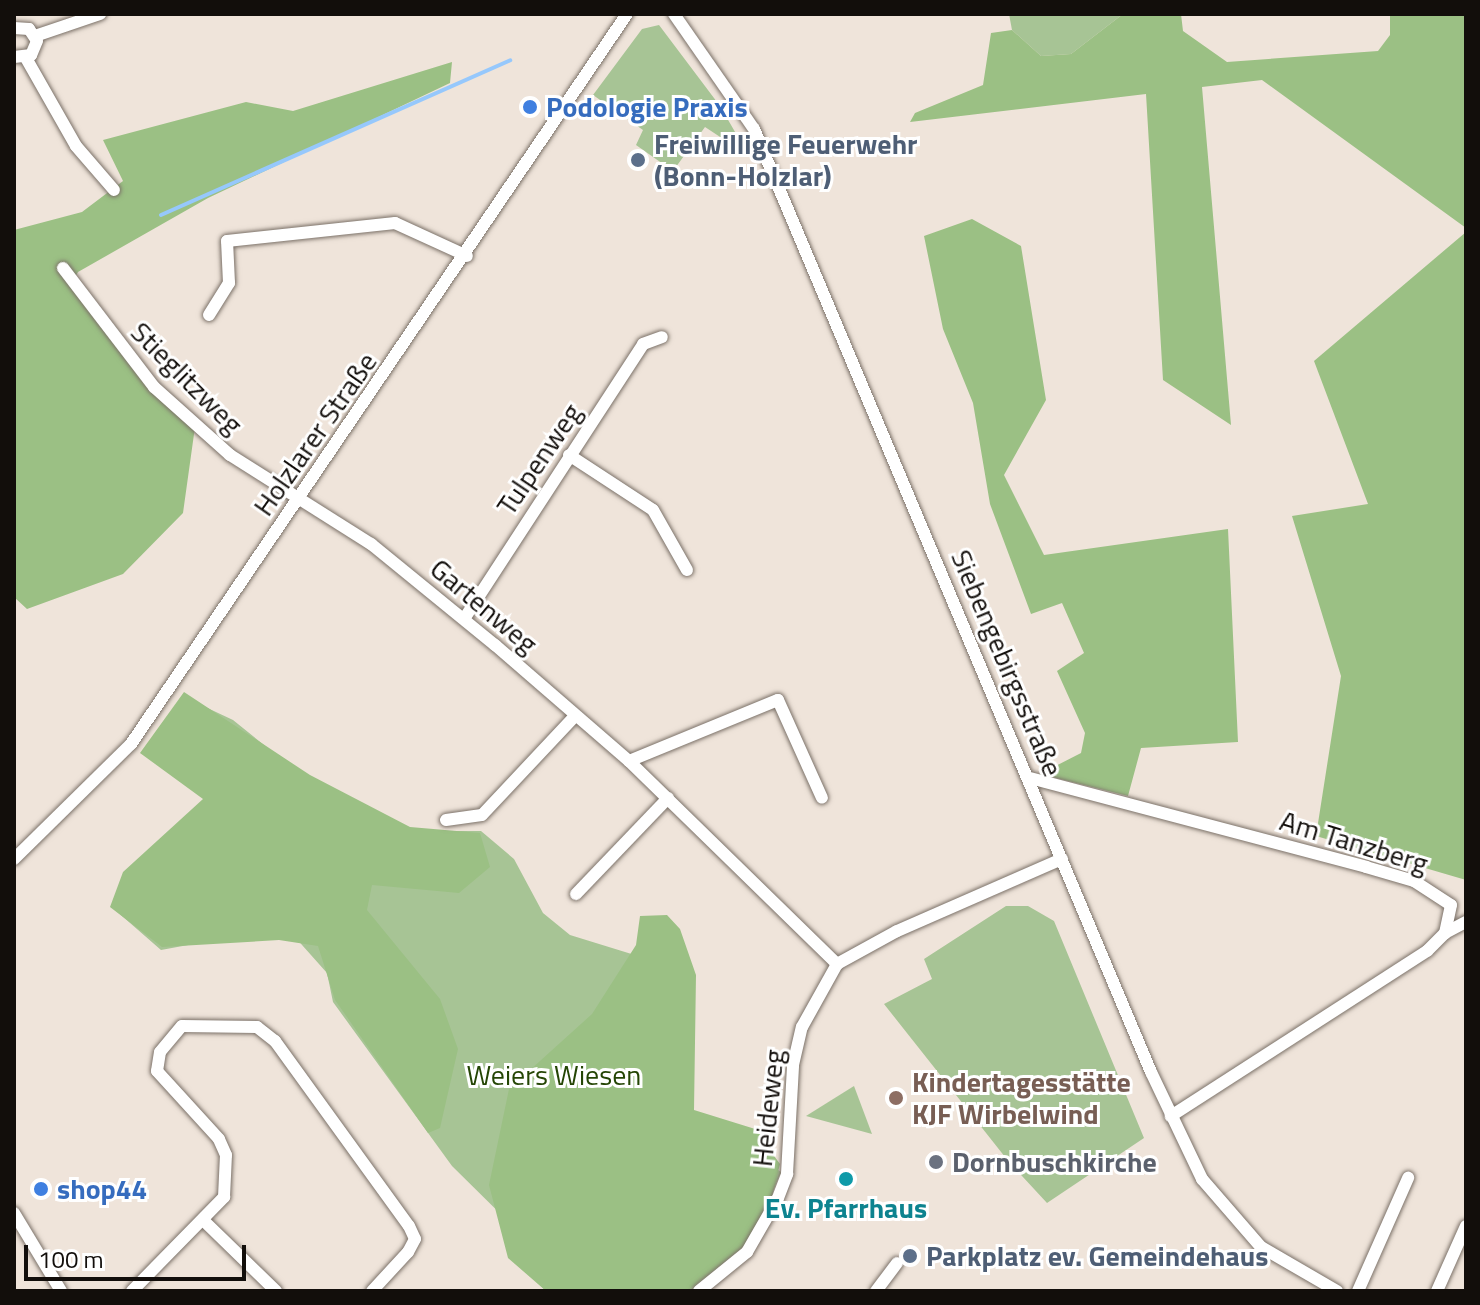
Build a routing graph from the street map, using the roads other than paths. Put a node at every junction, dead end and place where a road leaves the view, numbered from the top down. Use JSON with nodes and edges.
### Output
{"nodes":[{"id":1,"x":100,"y":14,"type":"edge"},
{"id":2,"x":627,"y":14,"type":"edge"},
{"id":3,"x":674,"y":14,"type":"edge"},
{"id":4,"x":14,"y":27,"type":"edge"},
{"id":5,"x":35,"y":36,"type":"junction"},
{"id":6,"x":20,"y":58,"type":"edge"},
{"id":7,"x":114,"y":190,"type":"dead end"},
{"id":8,"x":467,"y":256,"type":"junction"},
{"id":9,"x":63,"y":268,"type":"dead end"},
{"id":10,"x":209,"y":315,"type":"dead end"},
{"id":11,"x":662,"y":337,"type":"dead end"},
{"id":12,"x":569,"y":455,"type":"junction"},
{"id":13,"x":301,"y":496,"type":"junction"},
{"id":14,"x":687,"y":570,"type":"dead end"},
{"id":15,"x":464,"y":619,"type":"junction"},
{"id":16,"x":575,"y":716,"type":"junction"},
{"id":17,"x":629,"y":761,"type":"junction"},
{"id":18,"x":1030,"y":778,"type":"junction"},
{"id":19,"x":668,"y":798,"type":"junction"},
{"id":20,"x":822,"y":798,"type":"dead end"},
{"id":21,"x":446,"y":820,"type":"dead end"},
{"id":22,"x":14,"y":859,"type":"edge"},
{"id":23,"x":1062,"y":859,"type":"junction"},
{"id":24,"x":576,"y":894,"type":"dead end"},
{"id":25,"x":1466,"y":922,"type":"edge"},
{"id":26,"x":1445,"y":933,"type":"junction"},
{"id":27,"x":837,"y":964,"type":"junction"},
{"id":28,"x":1171,"y":1116,"type":"junction"},
{"id":29,"x":1408,"y":1178,"type":"dead end"},
{"id":30,"x":14,"y":1213,"type":"edge"},
{"id":31,"x":203,"y":1220,"type":"junction"},
{"id":32,"x":1466,"y":1226,"type":"edge"},
{"id":33,"x":897,"y":1263,"type":"dead end"},
{"id":34,"x":885,"y":1288,"type":"edge"},
{"id":35,"x":61,"y":1291,"type":"edge"},
{"id":36,"x":132,"y":1291,"type":"edge"},
{"id":37,"x":276,"y":1291,"type":"edge"},
{"id":38,"x":372,"y":1291,"type":"edge"},
{"id":39,"x":699,"y":1291,"type":"edge"},
{"id":40,"x":1337,"y":1291,"type":"edge"},
{"id":41,"x":1358,"y":1291,"type":"edge"},
{"id":42,"x":1437,"y":1291,"type":"edge"}],
"edges":[{"from":1,"to":5,"type":"street"},
{"from":2,"to":8,"type":"street","name":"Holzlarer Straße"},
{"from":3,"to":18,"type":"street","name":"Siebengebirgsstraße"},
{"from":4,"to":5,"type":"street"},
{"from":5,"to":6,"type":"street"},
{"from":6,"to":7,"type":"street"},
{"from":8,"to":10,"type":"street"},
{"from":8,"to":13,"type":"street","name":"Holzlarer Straße"},
{"from":9,"to":13,"type":"street","name":"Stieglitzweg"},
{"from":11,"to":12,"type":"street","name":"Tulpenweg"},
{"from":12,"to":14,"type":"street"},
{"from":12,"to":15,"type":"street","name":"Tulpenweg"},
{"from":13,"to":15,"type":"street","name":"Gartenweg"},
{"from":13,"to":22,"type":"street","name":"Holzlarer Straße"},
{"from":15,"to":16,"type":"street","name":"Gartenweg"},
{"from":16,"to":17,"type":"street","name":"Gartenweg"},
{"from":16,"to":21,"type":"street"},
{"from":17,"to":19,"type":"street","name":"Gartenweg"},
{"from":17,"to":20,"type":"street"},
{"from":18,"to":23,"type":"street","name":"Siebengebirgsstraße"},
{"from":18,"to":26,"type":"street","name":"Am Tanzberg"},
{"from":19,"to":24,"type":"street"},
{"from":19,"to":27,"type":"street","name":"Gartenweg"},
{"from":23,"to":27,"type":"street"},
{"from":23,"to":28,"type":"street","name":"Siebengebirgsstraße"},
{"from":25,"to":26,"type":"street"},
{"from":26,"to":28,"type":"street"},
{"from":27,"to":39,"type":"street","name":"Heideweg"},
{"from":28,"to":40,"type":"street","name":"Siebengebirgsstraße"},
{"from":29,"to":41,"type":"street"},
{"from":30,"to":35,"type":"street"},
{"from":31,"to":36,"type":"street"},
{"from":31,"to":37,"type":"street"},
{"from":31,"to":38,"type":"street"},
{"from":32,"to":42,"type":"street"},
{"from":33,"to":34,"type":"street"}]}
